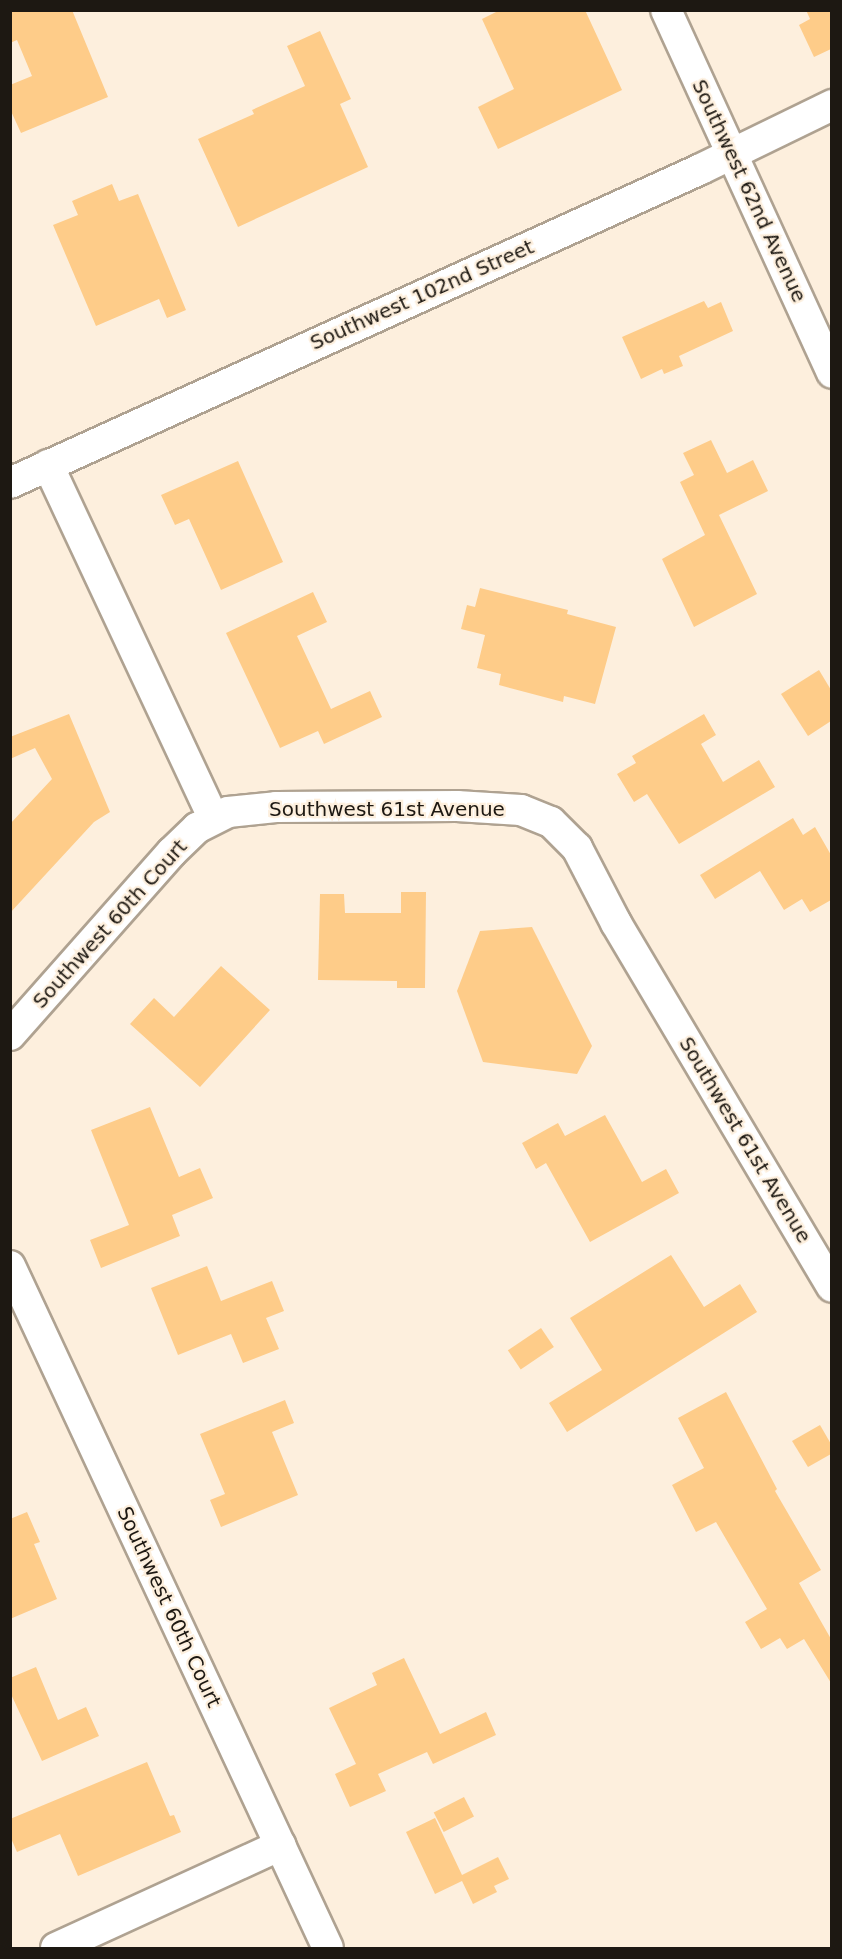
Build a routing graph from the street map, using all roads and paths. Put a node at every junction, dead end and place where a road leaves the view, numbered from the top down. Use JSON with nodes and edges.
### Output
{"nodes":[{"id":1,"x":666,"y":10,"type":"edge"},
{"id":2,"x":831,"y":105,"type":"edge"},
{"id":3,"x":733,"y":154,"type":"junction"},
{"id":4,"x":831,"y":373,"type":"edge"},
{"id":5,"x":48,"y":465,"type":"junction"},
{"id":6,"x":10,"y":483,"type":"edge"},
{"id":7,"x":213,"y":818,"type":"junction"},
{"id":8,"x":10,"y":1035,"type":"edge"},
{"id":9,"x":10,"y":1266,"type":"edge"},
{"id":10,"x":831,"y":1287,"type":"edge"},
{"id":11,"x":280,"y":1845,"type":"junction"},
{"id":12,"x":56,"y":1948,"type":"edge"},
{"id":13,"x":328,"y":1948,"type":"edge"}],
"edges":[{"from":1,"to":3,"type":"street","name":"Southwest 62nd Avenue"},
{"from":2,"to":3,"type":"street","name":"Southwest 102nd Street"},
{"from":3,"to":4,"type":"street","name":"Southwest 62nd Avenue"},
{"from":3,"to":5,"type":"street","name":"Southwest 102nd Street"},
{"from":5,"to":6,"type":"street","name":"Southwest 102nd Street"},
{"from":5,"to":7,"type":"street"},
{"from":7,"to":8,"type":"street","name":"Southwest 60th Court"},
{"from":7,"to":10,"type":"street","name":"Southwest 61st Avenue"},
{"from":9,"to":11,"type":"street","name":"Southwest 60th Court"},
{"from":11,"to":12,"type":"street"},
{"from":11,"to":13,"type":"street","name":"Southwest 60th Court"}]}
